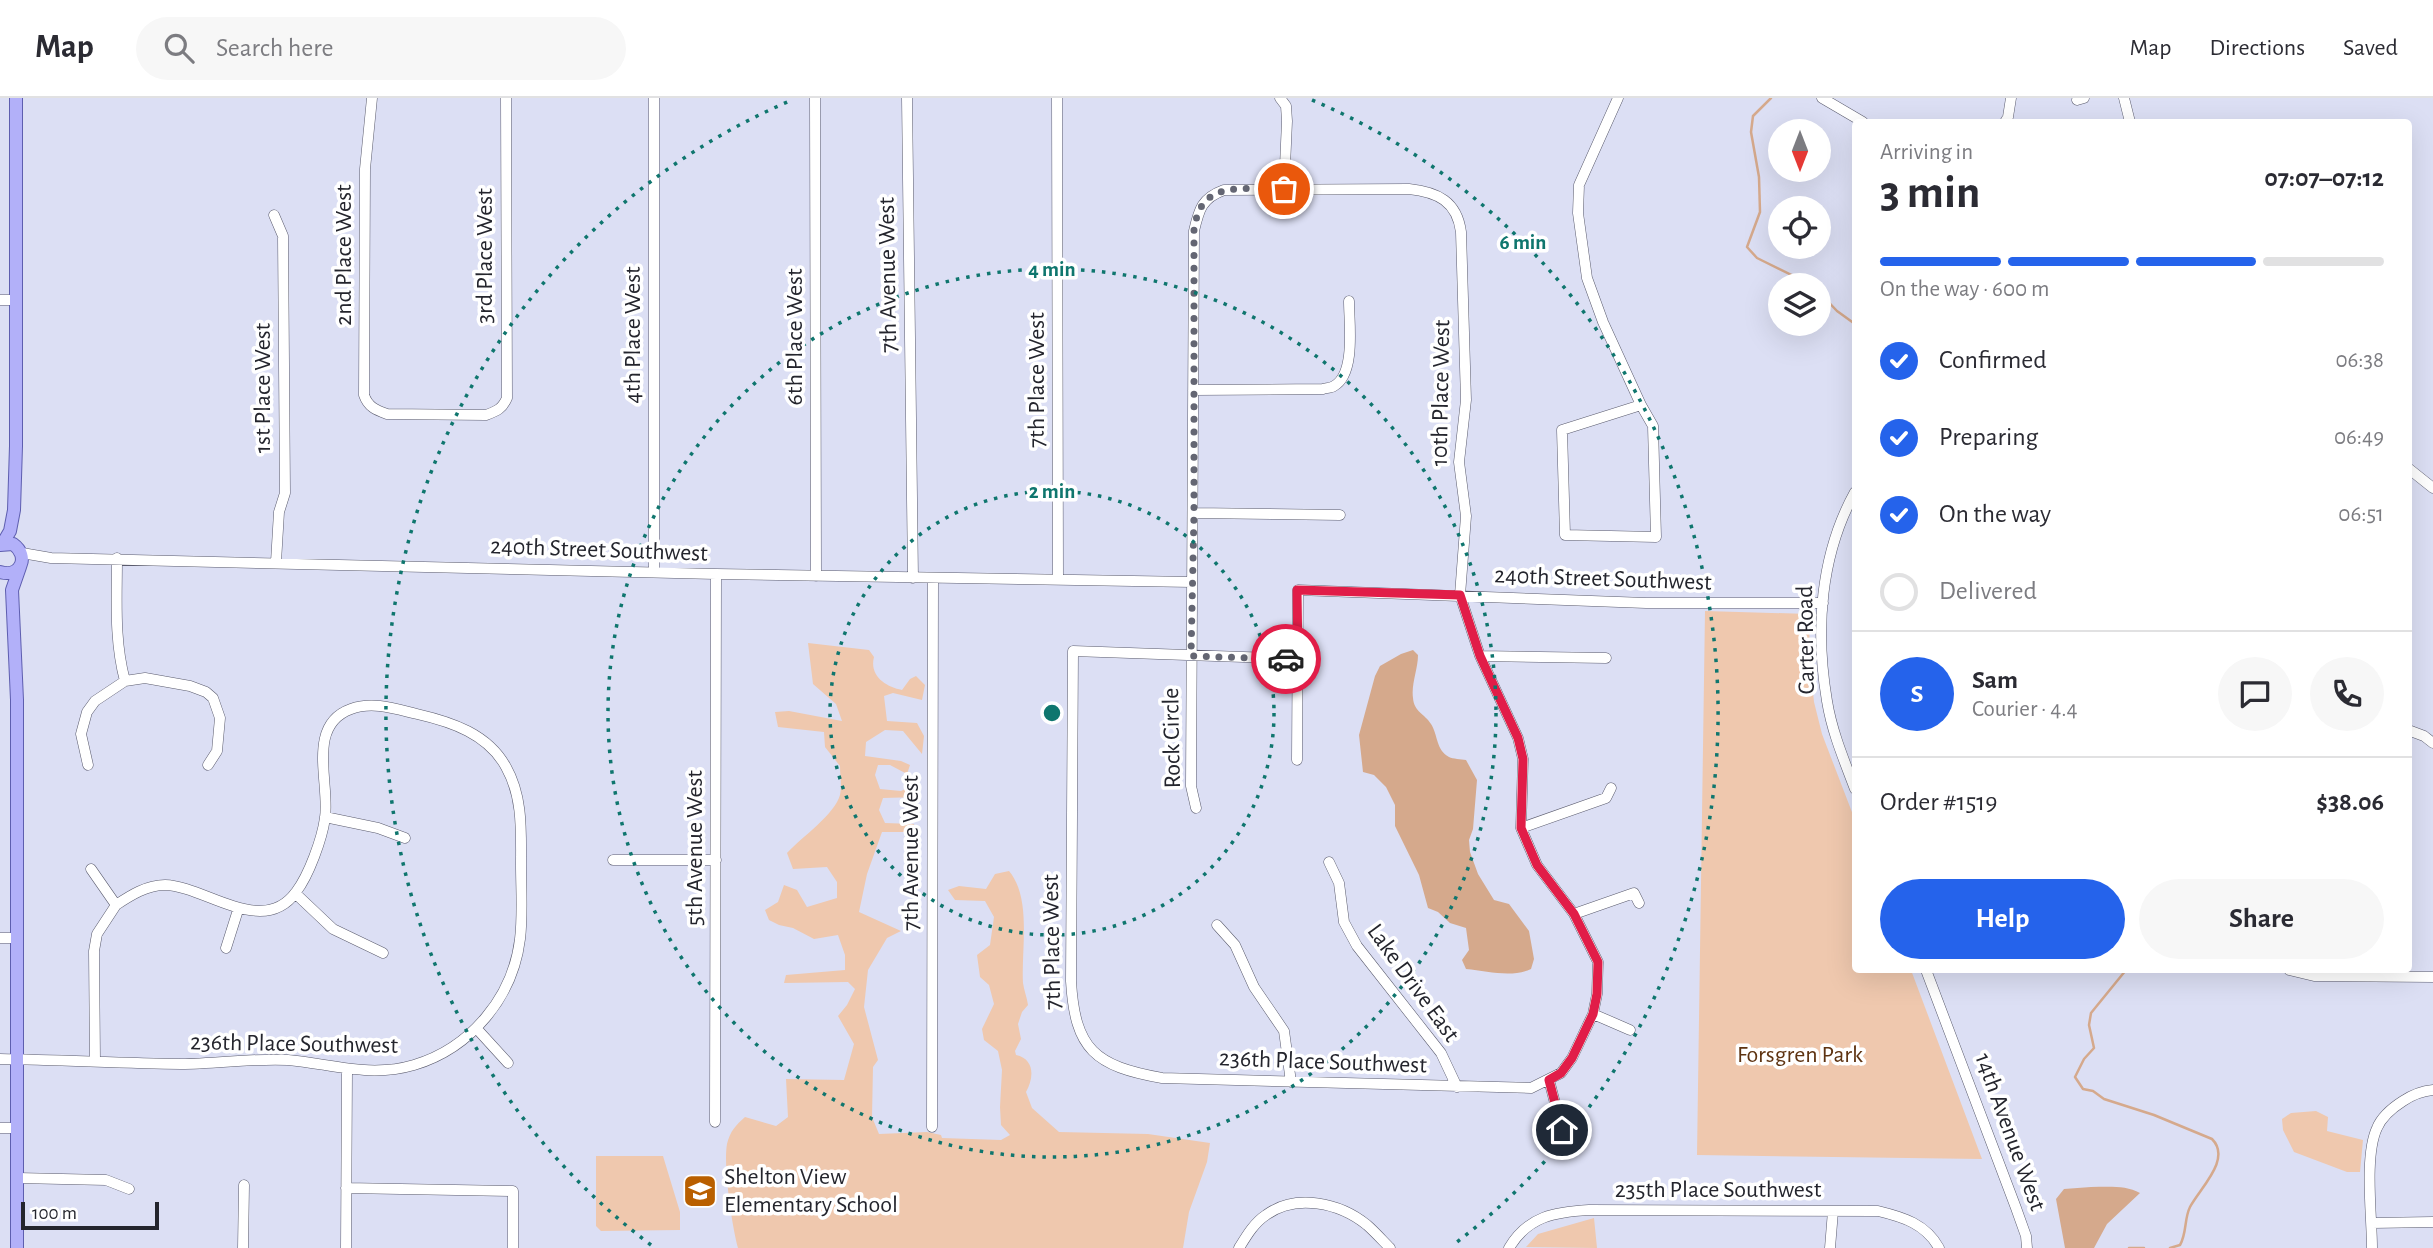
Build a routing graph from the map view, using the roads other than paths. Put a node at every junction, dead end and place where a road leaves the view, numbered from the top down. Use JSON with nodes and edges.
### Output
{"nodes":[{"id":1,"x":16,"y":98,"type":"edge"},
{"id":2,"x":372,"y":98,"type":"edge"},
{"id":3,"x":506,"y":98,"type":"edge"},
{"id":4,"x":654,"y":98,"type":"edge"},
{"id":5,"x":815,"y":98,"type":"edge"},
{"id":6,"x":907,"y":98,"type":"edge"},
{"id":7,"x":1057,"y":98,"type":"edge"},
{"id":8,"x":1280,"y":98,"type":"edge"},
{"id":9,"x":1618,"y":98,"type":"edge"},
{"id":10,"x":1822,"y":98,"type":"edge"},
{"id":11,"x":2011,"y":98,"type":"edge"},
{"id":12,"x":2124,"y":98,"type":"edge"},
{"id":13,"x":1858,"y":119,"type":"edge"},
{"id":14,"x":2006,"y":119,"type":"edge"},
{"id":15,"x":2129,"y":119,"type":"edge"},
{"id":16,"x":1284,"y":189,"type":"junction"},
{"id":17,"x":274,"y":215,"type":"dead end"},
{"id":18,"x":0,"y":300,"type":"edge"},
{"id":19,"x":16,"y":300,"type":"junction"},
{"id":20,"x":1349,"y":301,"type":"dead end"},
{"id":21,"x":1193,"y":390,"type":"junction"},
{"id":22,"x":1641,"y":405,"type":"junction"},
{"id":23,"x":497,"y":411,"type":"joint"},
{"id":24,"x":2412,"y":472,"type":"edge"},
{"id":25,"x":2433,"y":488,"type":"edge"},
{"id":26,"x":1852,"y":497,"type":"edge"},
{"id":27,"x":14,"y":510,"type":"junction"},
{"id":28,"x":1194,"y":513,"type":"junction"},
{"id":29,"x":1340,"y":515,"type":"dead end"},
{"id":30,"x":2,"y":544,"type":"edge"},
{"id":31,"x":20,"y":558,"type":"junction"},
{"id":32,"x":117,"y":558,"type":"junction"},
{"id":33,"x":276,"y":562,"type":"junction"},
{"id":34,"x":654,"y":572,"type":"junction"},
{"id":35,"x":0,"y":574,"type":"edge"},
{"id":36,"x":716,"y":575,"type":"junction"},
{"id":37,"x":816,"y":576,"type":"junction"},
{"id":38,"x":914,"y":578,"type":"junction"},
{"id":39,"x":933,"y":579,"type":"junction"},
{"id":40,"x":1058,"y":579,"type":"junction"},
{"id":41,"x":1192,"y":582,"type":"junction"},
{"id":42,"x":1460,"y":595,"type":"junction"},
{"id":43,"x":1823,"y":603,"type":"junction"},
{"id":44,"x":15,"y":620,"type":"junction"},
{"id":45,"x":1191,"y":656,"type":"junction"},
{"id":46,"x":1480,"y":656,"type":"junction"},
{"id":47,"x":1606,"y":658,"type":"dead end"},
{"id":48,"x":1298,"y":659,"type":"junction"},
{"id":49,"x":125,"y":681,"type":"junction"},
{"id":50,"x":2412,"y":732,"type":"edge"},
{"id":51,"x":2433,"y":743,"type":"edge"},
{"id":52,"x":1297,"y":760,"type":"dead end"},
{"id":53,"x":89,"y":765,"type":"dead end"},
{"id":54,"x":208,"y":765,"type":"dead end"},
{"id":55,"x":1852,"y":779,"type":"edge"},
{"id":56,"x":1611,"y":788,"type":"dead end"},
{"id":57,"x":1196,"y":808,"type":"dead end"},
{"id":58,"x":325,"y":817,"type":"junction"},
{"id":59,"x":1521,"y":828,"type":"junction"},
{"id":60,"x":405,"y":838,"type":"dead end"},
{"id":61,"x":613,"y":860,"type":"dead end"},
{"id":62,"x":716,"y":860,"type":"junction"},
{"id":63,"x":1329,"y":862,"type":"dead end"},
{"id":64,"x":91,"y":870,"type":"dead end"},
{"id":65,"x":296,"y":894,"type":"junction"},
{"id":66,"x":1639,"y":903,"type":"dead end"},
{"id":67,"x":116,"y":905,"type":"junction"},
{"id":68,"x":238,"y":910,"type":"junction"},
{"id":69,"x":1574,"y":914,"type":"junction"},
{"id":70,"x":1217,"y":925,"type":"dead end"},
{"id":71,"x":0,"y":938,"type":"edge"},
{"id":72,"x":18,"y":938,"type":"junction"},
{"id":73,"x":226,"y":948,"type":"dead end"},
{"id":74,"x":383,"y":953,"type":"dead end"},
{"id":75,"x":1927,"y":973,"type":"edge"},
{"id":76,"x":2302,"y":973,"type":"edge"},
{"id":77,"x":2351,"y":973,"type":"edge"},
{"id":78,"x":2433,"y":976,"type":"edge"},
{"id":79,"x":1593,"y":1014,"type":"junction"},
{"id":80,"x":477,"y":1029,"type":"junction"},
{"id":81,"x":1630,"y":1030,"type":"dead end"},
{"id":82,"x":1099,"y":1057,"type":"joint"},
{"id":83,"x":0,"y":1059,"type":"edge"},
{"id":84,"x":18,"y":1059,"type":"junction"},
{"id":85,"x":94,"y":1061,"type":"junction"},
{"id":86,"x":508,"y":1063,"type":"dead end"},
{"id":87,"x":347,"y":1070,"type":"junction"},
{"id":88,"x":1549,"y":1080,"type":"junction"},
{"id":89,"x":1291,"y":1082,"type":"junction"},
{"id":90,"x":1457,"y":1087,"type":"junction"},
{"id":91,"x":2433,"y":1090,"type":"edge"},
{"id":92,"x":715,"y":1122,"type":"dead end"},
{"id":93,"x":932,"y":1127,"type":"dead end"},
{"id":94,"x":0,"y":1128,"type":"edge"},
{"id":95,"x":18,"y":1128,"type":"junction"},
{"id":96,"x":1562,"y":1130,"type":"dead end"},
{"id":97,"x":18,"y":1178,"type":"junction"},
{"id":98,"x":244,"y":1185,"type":"dead end"},
{"id":99,"x":346,"y":1188,"type":"junction"},
{"id":100,"x":129,"y":1189,"type":"dead end"},
{"id":101,"x":1833,"y":1211,"type":"junction"},
{"id":102,"x":2433,"y":1222,"type":"edge"},
{"id":103,"x":2372,"y":1223,"type":"junction"},
{"id":104,"x":1936,"y":1243,"type":"edge"},
{"id":105,"x":17,"y":1248,"type":"edge"},
{"id":106,"x":243,"y":1248,"type":"edge"},
{"id":107,"x":346,"y":1248,"type":"edge"},
{"id":108,"x":513,"y":1248,"type":"edge"},
{"id":109,"x":1239,"y":1248,"type":"edge"},
{"id":110,"x":1390,"y":1248,"type":"edge"},
{"id":111,"x":1508,"y":1248,"type":"edge"},
{"id":112,"x":1830,"y":1248,"type":"edge"},
{"id":113,"x":2027,"y":1248,"type":"edge"},
{"id":114,"x":2372,"y":1248,"type":"edge"}],
"edges":[{"from":1,"to":19,"type":"main road"},
{"from":2,"to":23,"type":"street","name":"2nd Place West"},
{"from":3,"to":23,"type":"street","name":"3rd Place West"},
{"from":4,"to":34,"type":"street","name":"4th Place West"},
{"from":5,"to":37,"type":"street","name":"6th Place West"},
{"from":6,"to":38,"type":"street","name":"7th Avenue West"},
{"from":7,"to":40,"type":"street","name":"7th Place West"},
{"from":8,"to":16,"type":"street"},
{"from":9,"to":22,"type":"street"},
{"from":10,"to":13,"type":"street"},
{"from":11,"to":14,"type":"street"},
{"from":12,"to":15,"type":"street"},
{"from":16,"to":21,"type":"street","name":"Rock Circle"},
{"from":16,"to":42,"type":"street","name":"10th Place West"},
{"from":17,"to":33,"type":"street","name":"1st Place West"},
{"from":18,"to":19,"type":"street"},
{"from":19,"to":27,"type":"main road"},
{"from":20,"to":21,"type":"street"},
{"from":21,"to":28,"type":"street","name":"Rock Circle"},
{"from":22,"to":22,"type":"street"},
{"from":24,"to":25,"type":"street"},
{"from":26,"to":43,"type":"street","name":"Carter Road"},
{"from":27,"to":30,"type":"main road"},
{"from":27,"to":31,"type":"main road"},
{"from":28,"to":29,"type":"street"},
{"from":28,"to":41,"type":"street","name":"Rock Circle"},
{"from":30,"to":31,"type":"main road"},
{"from":31,"to":32,"type":"street","name":"240th Street Southwest"},
{"from":31,"to":35,"type":"main road"},
{"from":31,"to":44,"type":"main road"},
{"from":32,"to":33,"type":"street","name":"240th Street Southwest"},
{"from":32,"to":49,"type":"street"},
{"from":33,"to":34,"type":"street","name":"240th Street Southwest"},
{"from":34,"to":36,"type":"street","name":"240th Street Southwest"},
{"from":35,"to":44,"type":"main road"},
{"from":36,"to":37,"type":"street","name":"240th Street Southwest"},
{"from":36,"to":62,"type":"street","name":"5th Avenue West"},
{"from":37,"to":38,"type":"street","name":"240th Street Southwest"},
{"from":38,"to":39,"type":"street","name":"240th Street Southwest"},
{"from":39,"to":40,"type":"street","name":"240th Street Southwest"},
{"from":39,"to":93,"type":"street","name":"7th Avenue West"},
{"from":40,"to":41,"type":"street","name":"240th Street Southwest"},
{"from":41,"to":45,"type":"street","name":"Rock Circle"},
{"from":42,"to":43,"type":"street","name":"240th Street Southwest"},
{"from":42,"to":46,"type":"street"},
{"from":42,"to":48,"type":"street","name":"240th Street Southwest"},
{"from":43,"to":55,"type":"street","name":"Carter Road"},
{"from":44,"to":72,"type":"main road"},
{"from":45,"to":48,"type":"street"},
{"from":45,"to":57,"type":"street","name":"Rock Circle"},
{"from":45,"to":82,"type":"street","name":"7th Place West"},
{"from":46,"to":47,"type":"street"},
{"from":46,"to":59,"type":"street"},
{"from":48,"to":52,"type":"street"},
{"from":49,"to":53,"type":"street"},
{"from":49,"to":54,"type":"street"},
{"from":50,"to":51,"type":"street"},
{"from":56,"to":59,"type":"street"},
{"from":58,"to":60,"type":"street"},
{"from":58,"to":65,"type":"street"},
{"from":58,"to":80,"type":"street","name":"236th Place Southwest"},
{"from":59,"to":69,"type":"street"},
{"from":61,"to":62,"type":"street"},
{"from":62,"to":92,"type":"street","name":"5th Avenue West"},
{"from":63,"to":90,"type":"street","name":"Lake Drive East"},
{"from":64,"to":67,"type":"street"},
{"from":65,"to":68,"type":"street"},
{"from":65,"to":74,"type":"street"},
{"from":66,"to":69,"type":"street"},
{"from":67,"to":68,"type":"street"},
{"from":67,"to":85,"type":"street"},
{"from":68,"to":73,"type":"street"},
{"from":69,"to":79,"type":"street"},
{"from":70,"to":89,"type":"street"},
{"from":71,"to":72,"type":"street"},
{"from":72,"to":84,"type":"main road"},
{"from":75,"to":113,"type":"street","name":"14th Avenue West"},
{"from":76,"to":77,"type":"street"},
{"from":77,"to":78,"type":"street"},
{"from":79,"to":81,"type":"street"},
{"from":79,"to":88,"type":"street"},
{"from":80,"to":86,"type":"street"},
{"from":80,"to":87,"type":"street","name":"236th Place Southwest"},
{"from":82,"to":89,"type":"street","name":"236th Place Southwest"},
{"from":83,"to":84,"type":"street","name":"236th Place Southwest"},
{"from":84,"to":85,"type":"street","name":"236th Place Southwest"},
{"from":84,"to":95,"type":"main road"},
{"from":85,"to":87,"type":"street","name":"236th Place Southwest"},
{"from":87,"to":99,"type":"street"},
{"from":88,"to":90,"type":"street","name":"236th Place Southwest"},
{"from":88,"to":96,"type":"street"},
{"from":89,"to":90,"type":"street","name":"236th Place Southwest"},
{"from":91,"to":103,"type":"street"},
{"from":94,"to":95,"type":"street"},
{"from":95,"to":97,"type":"main road"},
{"from":97,"to":100,"type":"street"},
{"from":97,"to":105,"type":"main road"},
{"from":98,"to":106,"type":"street"},
{"from":99,"to":107,"type":"street"},
{"from":99,"to":108,"type":"street"},
{"from":101,"to":104,"type":"street","name":"235th Place Southwest"},
{"from":101,"to":111,"type":"street","name":"235th Place Southwest"},
{"from":101,"to":112,"type":"street"},
{"from":102,"to":103,"type":"street"},
{"from":103,"to":114,"type":"street"},
{"from":109,"to":110,"type":"street"}]}
